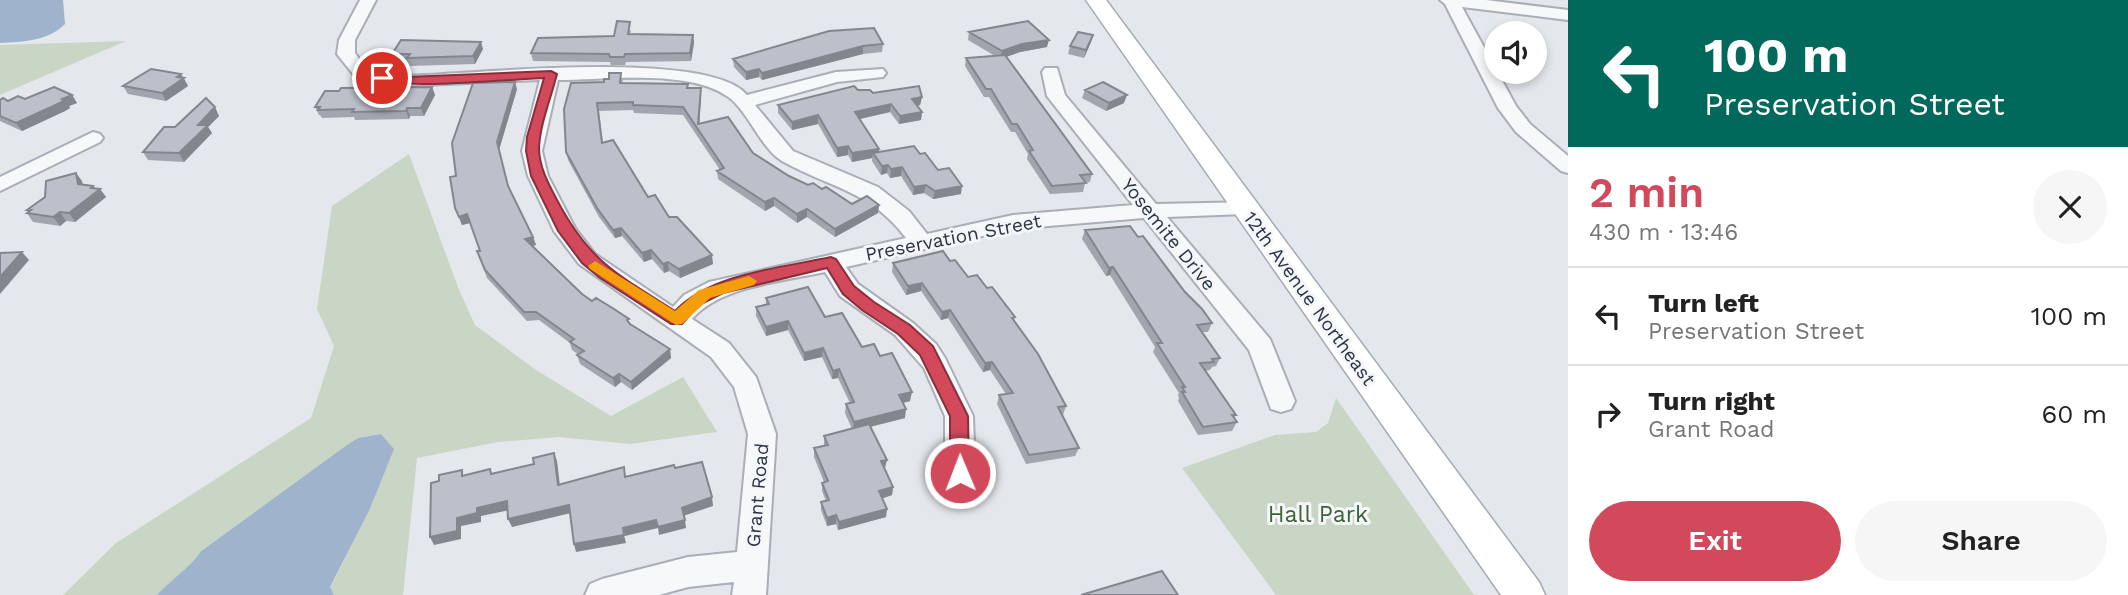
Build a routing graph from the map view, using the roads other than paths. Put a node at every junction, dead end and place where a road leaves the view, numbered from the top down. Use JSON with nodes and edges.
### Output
{"nodes":[{"id":1,"x":368,"y":0,"type":"edge"},
{"id":2,"x":1096,"y":0,"type":"edge"},
{"id":3,"x":1450,"y":0,"type":"edge"},
{"id":4,"x":1568,"y":15,"type":"edge"},
{"id":5,"x":1051,"y":72,"type":"dead end"},
{"id":6,"x":877,"y":73,"type":"dead end"},
{"id":7,"x":551,"y":74,"type":"junction"},
{"id":8,"x":743,"y":102,"type":"junction"},
{"id":9,"x":93,"y":138,"type":"dead end"},
{"id":10,"x":1568,"y":167,"type":"edge"},
{"id":11,"x":0,"y":185,"type":"edge"},
{"id":12,"x":1245,"y":208,"type":"junction"},
{"id":13,"x":1150,"y":211,"type":"junction"},
{"id":14,"x":921,"y":242,"type":"junction"},
{"id":15,"x":831,"y":262,"type":"junction"},
{"id":16,"x":676,"y":320,"type":"junction"},
{"id":17,"x":1281,"y":401,"type":"dead end"},
{"id":18,"x":960,"y":473,"type":"dead end"},
{"id":19,"x":750,"y":580,"type":"edge"},
{"id":20,"x":602,"y":595,"type":"edge"},
{"id":21,"x":1525,"y":595,"type":"edge"}],
"edges":[{"from":1,"to":7,"type":"street"},
{"from":2,"to":12,"type":"main road","name":"12th Avenue Northeast"},
{"from":3,"to":4,"type":"street"},
{"from":3,"to":10,"type":"street"},
{"from":5,"to":13,"type":"street","name":"Yosemite Drive"},
{"from":6,"to":8,"type":"street"},
{"from":7,"to":8,"type":"street"},
{"from":7,"to":16,"type":"street","name":"Grant Road"},
{"from":8,"to":14,"type":"street"},
{"from":9,"to":11,"type":"street"},
{"from":12,"to":13,"type":"street","name":"Preservation Street"},
{"from":12,"to":21,"type":"main road","name":"12th Avenue Northeast"},
{"from":13,"to":14,"type":"street","name":"Preservation Street"},
{"from":13,"to":17,"type":"street","name":"Yosemite Drive"},
{"from":14,"to":15,"type":"street","name":"Preservation Street"},
{"from":15,"to":16,"type":"street","name":"Preservation Street"},
{"from":15,"to":18,"type":"street"},
{"from":16,"to":19,"type":"street","name":"Grant Road"},
{"from":19,"to":20,"type":"street"}]}
